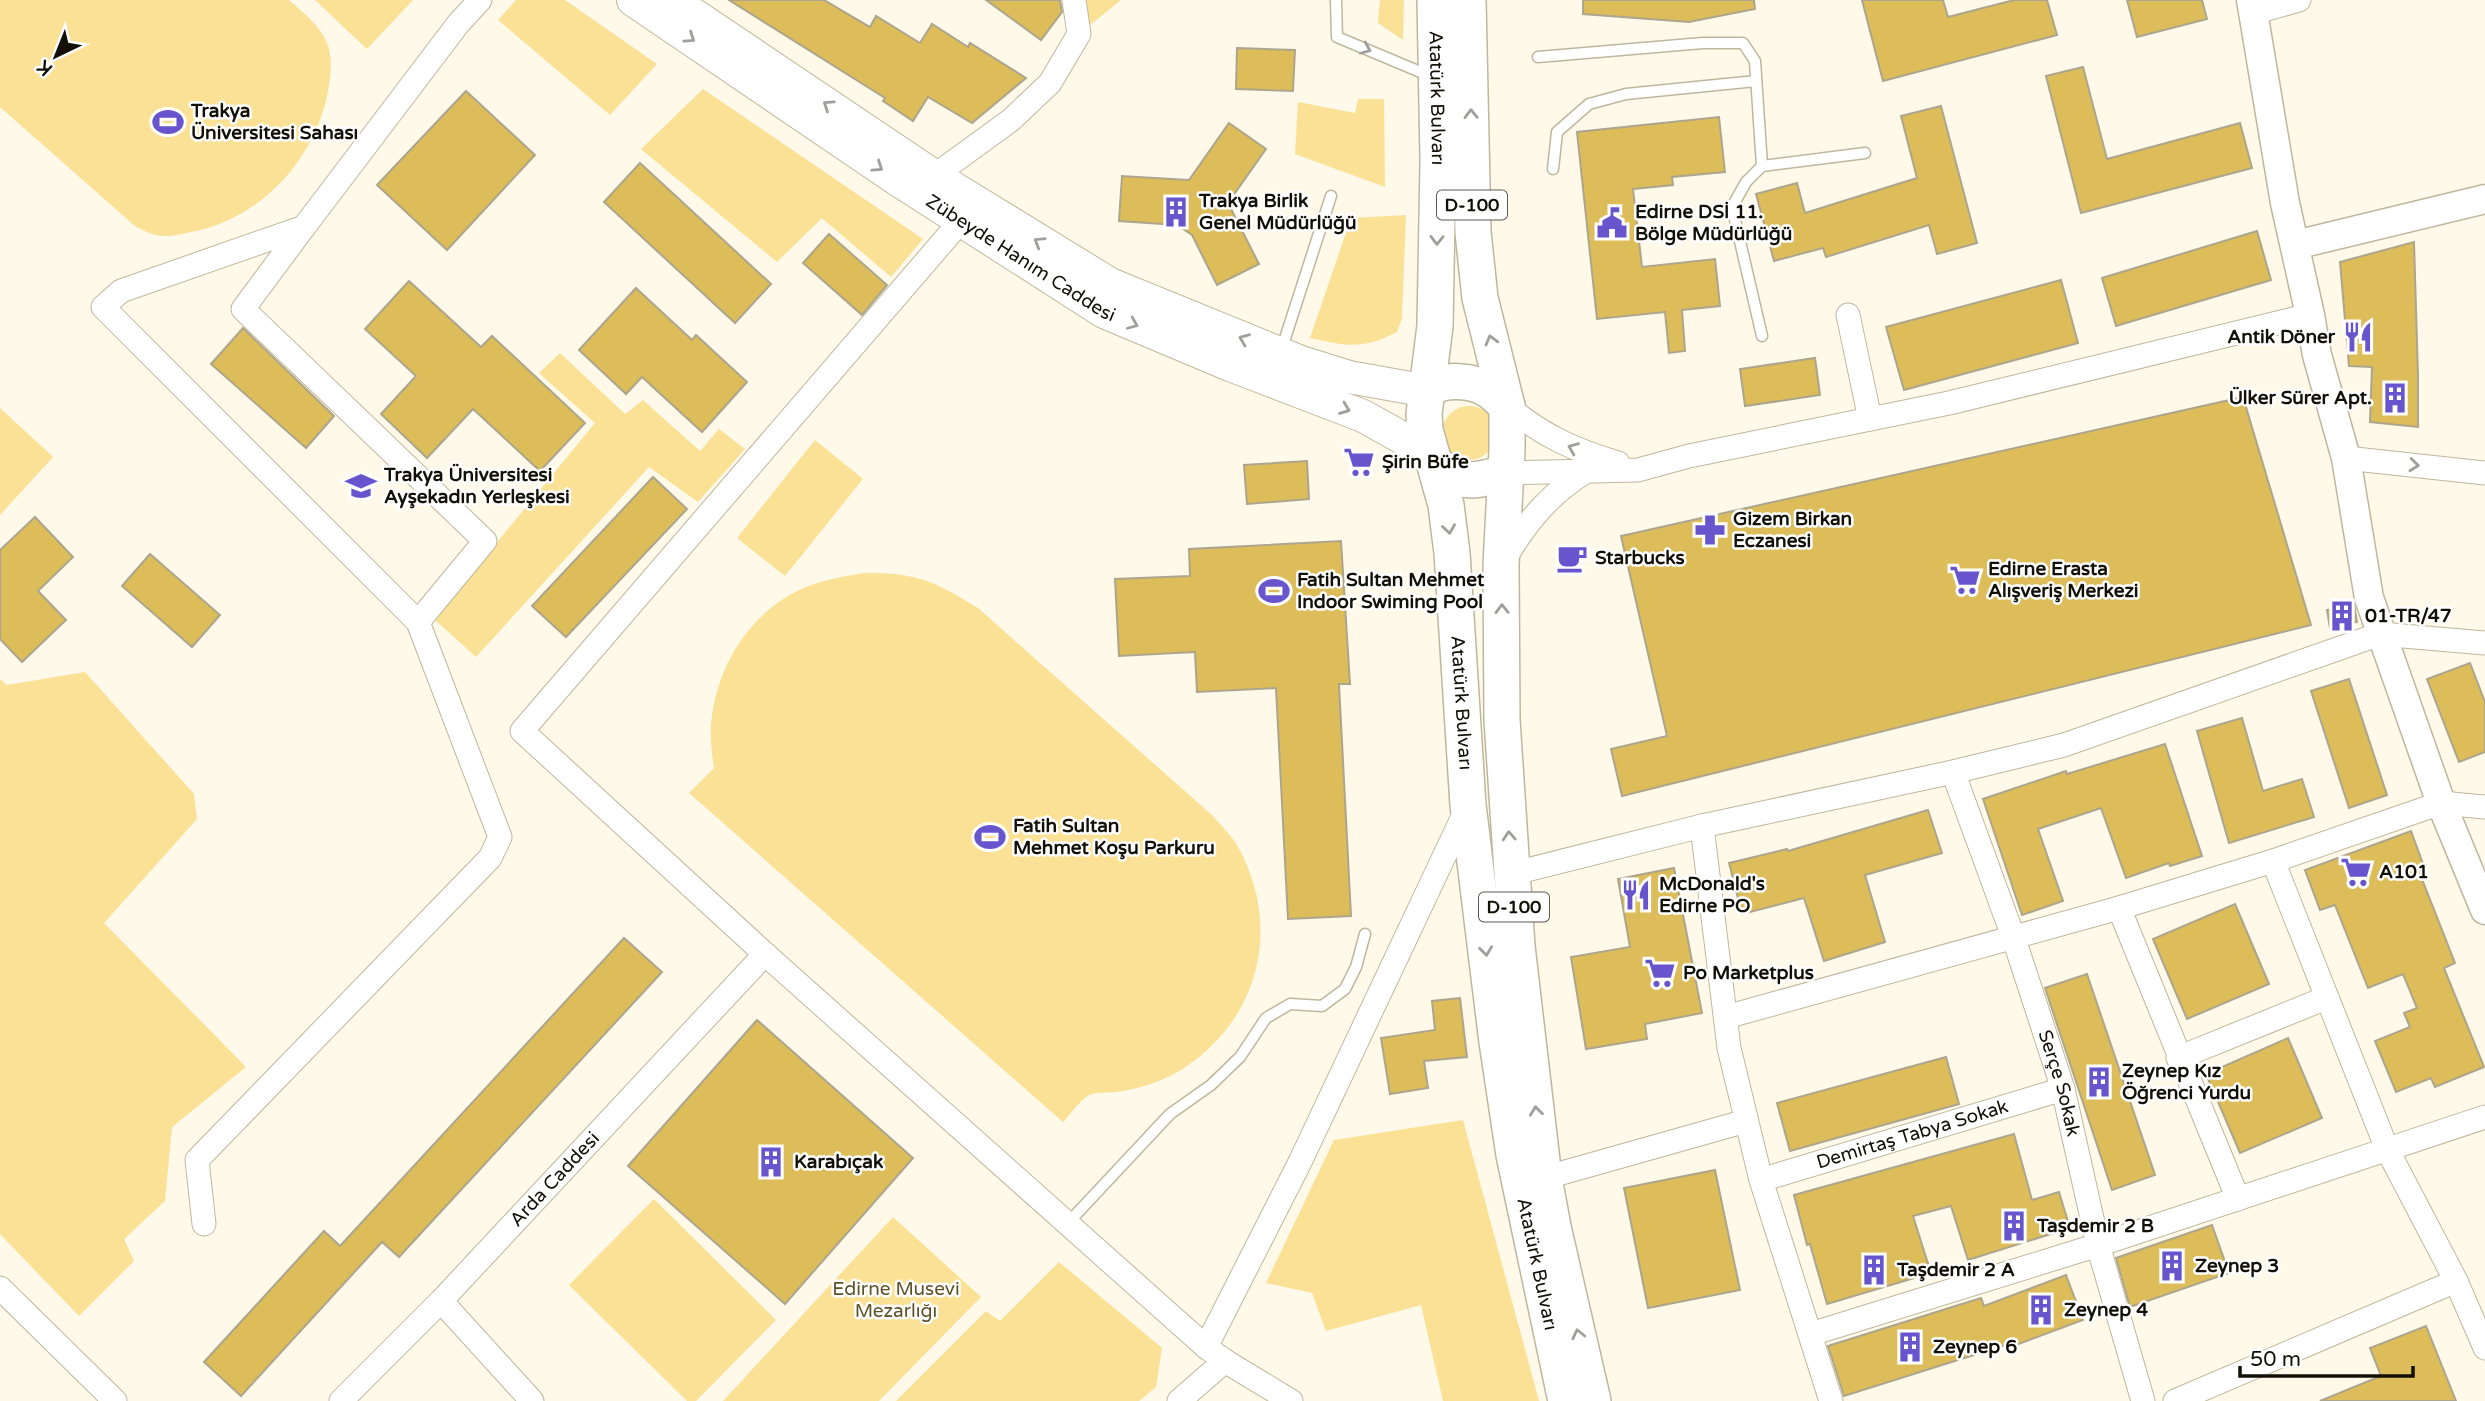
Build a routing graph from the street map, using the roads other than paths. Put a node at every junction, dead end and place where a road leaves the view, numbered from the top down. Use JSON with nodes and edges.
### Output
{"nodes":[{"id":1,"x":480,"y":0,"type":"edge"},
{"id":2,"x":633,"y":0,"type":"edge"},
{"id":3,"x":672,"y":0,"type":"edge"},
{"id":4,"x":1074,"y":0,"type":"edge"},
{"id":5,"x":1336,"y":0,"type":"edge"},
{"id":6,"x":1435,"y":0,"type":"edge"},
{"id":7,"x":1468,"y":0,"type":"edge"},
{"id":8,"x":2299,"y":0,"type":"edge"},
{"id":9,"x":2252,"y":6,"type":"edge"},
{"id":10,"x":1538,"y":57,"type":"dead end"},
{"id":11,"x":1436,"y":78,"type":"junction"},
{"id":12,"x":1756,"y":81,"type":"junction"},
{"id":13,"x":1865,"y":153,"type":"dead end"},
{"id":14,"x":1762,"y":166,"type":"junction"},
{"id":15,"x":1553,"y":169,"type":"dead end"},
{"id":16,"x":934,"y":176,"type":"junction"},
{"id":17,"x":1331,"y":196,"type":"dead end"},
{"id":18,"x":2485,"y":199,"type":"edge"},
{"id":19,"x":960,"y":222,"type":"junction"},
{"id":20,"x":304,"y":227,"type":"junction"},
{"id":21,"x":2295,"y":245,"type":"junction"},
{"id":22,"x":1849,"y":315,"type":"dead end"},
{"id":23,"x":2311,"y":315,"type":"junction"},
{"id":24,"x":1762,"y":336,"type":"dead end"},
{"id":25,"x":1280,"y":354,"type":"junction"},
{"id":26,"x":1427,"y":391,"type":"junction"},
{"id":27,"x":1507,"y":406,"type":"junction"},
{"id":28,"x":1870,"y":419,"type":"junction"},
{"id":29,"x":2346,"y":458,"type":"junction"},
{"id":30,"x":1434,"y":463,"type":"junction"},
{"id":31,"x":1638,"y":470,"type":"junction"},
{"id":32,"x":1585,"y":471,"type":"junction"},
{"id":33,"x":2485,"y":472,"type":"edge"},
{"id":34,"x":1506,"y":473,"type":"junction"},
{"id":35,"x":1501,"y":565,"type":"junction"},
{"id":36,"x":418,"y":622,"type":"junction"},
{"id":37,"x":2380,"y":634,"type":"junction"},
{"id":38,"x":2485,"y":643,"type":"edge"},
{"id":39,"x":1953,"y":772,"type":"junction"},
{"id":40,"x":2441,"y":803,"type":"junction"},
{"id":41,"x":1468,"y":805,"type":"junction"},
{"id":42,"x":2485,"y":807,"type":"edge"},
{"id":43,"x":1702,"y":826,"type":"junction"},
{"id":44,"x":2273,"y":861,"type":"junction"},
{"id":45,"x":1511,"y":874,"type":"junction"},
{"id":46,"x":2119,"y":908,"type":"junction"},
{"id":47,"x":2485,"y":910,"type":"edge"},
{"id":48,"x":1365,"y":934,"type":"dead end"},
{"id":49,"x":2014,"y":939,"type":"junction"},
{"id":50,"x":765,"y":954,"type":"junction"},
{"id":51,"x":2326,"y":998,"type":"junction"},
{"id":52,"x":1726,"y":1017,"type":"junction"},
{"id":53,"x":2178,"y":1058,"type":"junction"},
{"id":54,"x":2063,"y":1090,"type":"junction"},
{"id":55,"x":2485,"y":1117,"type":"edge"},
{"id":56,"x":1746,"y":1121,"type":"junction"},
{"id":57,"x":2387,"y":1149,"type":"junction"},
{"id":58,"x":1544,"y":1178,"type":"junction"},
{"id":59,"x":1761,"y":1180,"type":"junction"},
{"id":60,"x":2238,"y":1199,"type":"junction"},
{"id":61,"x":204,"y":1224,"type":"dead end"},
{"id":62,"x":1067,"y":1224,"type":"junction"},
{"id":63,"x":2098,"y":1245,"type":"junction"},
{"id":64,"x":2456,"y":1281,"type":"junction"},
{"id":65,"x":0,"y":1288,"type":"edge"},
{"id":66,"x":441,"y":1301,"type":"junction"},
{"id":67,"x":1811,"y":1334,"type":"junction"},
{"id":68,"x":2485,"y":1348,"type":"edge"},
{"id":69,"x":1216,"y":1354,"type":"junction"},
{"id":70,"x":116,"y":1401,"type":"edge"},
{"id":71,"x":341,"y":1401,"type":"edge"},
{"id":72,"x":533,"y":1401,"type":"edge"},
{"id":73,"x":1179,"y":1401,"type":"edge"},
{"id":74,"x":1291,"y":1401,"type":"edge"},
{"id":75,"x":1566,"y":1401,"type":"edge"},
{"id":76,"x":1593,"y":1401,"type":"edge"},
{"id":77,"x":1831,"y":1401,"type":"edge"},
{"id":78,"x":2143,"y":1401,"type":"edge"},
{"id":79,"x":2175,"y":1401,"type":"edge"}],
"edges":[{"from":1,"to":20,"type":"street"},
{"from":2,"to":19,"type":"main road","name":"Zübeyde Hanım Caddesi","one_way":true},
{"from":16,"to":3,"type":"main road","name":"Zübeyde Hanım Caddesi","one_way":true},
{"from":4,"to":16,"type":"street"},
{"from":5,"to":11,"type":"lane","one_way":true},
{"from":6,"to":11,"type":"main road","name":"Atatürk Bulvarı","number":"D-100"},
{"from":27,"to":7,"type":"main road","name":"Atatürk Bulvarı","number":"D-100","one_way":true},
{"from":8,"to":9,"type":"street"},
{"from":9,"to":21,"type":"street"},
{"from":10,"to":12,"type":"lane"},
{"from":11,"to":26,"type":"main road","name":"Atatürk Bulvarı","number":"D-100","one_way":true},
{"from":12,"to":14,"type":"lane"},
{"from":12,"to":15,"type":"lane"},
{"from":13,"to":14,"type":"lane"},
{"from":14,"to":24,"type":"lane"},
{"from":25,"to":16,"type":"main road","name":"Zübeyde Hanım Caddesi","one_way":true},
{"from":17,"to":25,"type":"lane"},
{"from":18,"to":21,"type":"street"},
{"from":19,"to":30,"type":"main road","name":"Zübeyde Hanım Caddesi","one_way":true},
{"from":19,"to":50,"type":"street"},
{"from":20,"to":36,"type":"street"},
{"from":20,"to":36,"type":"street"},
{"from":21,"to":23,"type":"street"},
{"from":22,"to":28,"type":"street"},
{"from":23,"to":28,"type":"street"},
{"from":23,"to":29,"type":"street"},
{"from":25,"to":26,"type":"main road","name":"Zübeyde Hanım Caddesi"},
{"from":26,"to":27,"type":"main road"},
{"from":26,"to":30,"type":"main road","name":"Atatürk Bulvarı","number":"D-100"},
{"from":31,"to":27,"type":"street","one_way":true},
{"from":27,"to":34,"type":"main road","name":"Atatürk Bulvarı","number":"D-100"},
{"from":28,"to":31,"type":"street"},
{"from":29,"to":33,"type":"street","one_way":true},
{"from":29,"to":37,"type":"street"},
{"from":30,"to":34,"type":"main road"},
{"from":30,"to":41,"type":"main road","name":"Atatürk Bulvarı","number":"D-100","one_way":true},
{"from":31,"to":32,"type":"street"},
{"from":32,"to":34,"type":"street"},
{"from":32,"to":35,"type":"street"},
{"from":34,"to":35,"type":"main road","name":"Atatürk Bulvarı","number":"D-100"},
{"from":45,"to":35,"type":"main road","name":"Atatürk Bulvarı","number":"D-100","one_way":true},
{"from":36,"to":61,"type":"street"},
{"from":37,"to":38,"type":"street"},
{"from":37,"to":39,"type":"street"},
{"from":37,"to":40,"type":"street"},
{"from":39,"to":43,"type":"street"},
{"from":39,"to":49,"type":"street","name":"Serçe Sokak"},
{"from":40,"to":42,"type":"street"},
{"from":40,"to":44,"type":"street"},
{"from":40,"to":47,"type":"street"},
{"from":41,"to":69,"type":"street"},
{"from":41,"to":75,"type":"main road","name":"Atatürk Bulvarı","number":"D-100","one_way":true},
{"from":43,"to":45,"type":"street"},
{"from":43,"to":52,"type":"street"},
{"from":44,"to":46,"type":"street"},
{"from":44,"to":51,"type":"street"},
{"from":58,"to":45,"type":"main road","name":"Atatürk Bulvarı","number":"D-100","one_way":true},
{"from":46,"to":49,"type":"street"},
{"from":46,"to":53,"type":"street"},
{"from":48,"to":62,"type":"lane"},
{"from":49,"to":52,"type":"street"},
{"from":49,"to":54,"type":"street","name":"Serçe Sokak"},
{"from":50,"to":62,"type":"street"},
{"from":50,"to":66,"type":"street","name":"Arda Caddesi"},
{"from":51,"to":53,"type":"street"},
{"from":51,"to":57,"type":"street"},
{"from":52,"to":56,"type":"street"},
{"from":53,"to":60,"type":"street"},
{"from":54,"to":59,"type":"street","name":"Demirtaş Tabya Sokak"},
{"from":54,"to":63,"type":"street","name":"Serçe Sokak"},
{"from":55,"to":57,"type":"street"},
{"from":56,"to":58,"type":"street"},
{"from":56,"to":59,"type":"street"},
{"from":57,"to":60,"type":"street"},
{"from":57,"to":64,"type":"street"},
{"from":76,"to":58,"type":"main road","name":"Atatürk Bulvarı","number":"D-100","one_way":true},
{"from":59,"to":67,"type":"street"},
{"from":60,"to":63,"type":"street"},
{"from":62,"to":69,"type":"street"},
{"from":63,"to":67,"type":"street"},
{"from":63,"to":78,"type":"street","name":"Serçe Sokak"},
{"from":64,"to":68,"type":"street"},
{"from":64,"to":79,"type":"street"},
{"from":65,"to":70,"type":"street"},
{"from":66,"to":71,"type":"street","name":"Arda Caddesi"},
{"from":66,"to":72,"type":"street"},
{"from":67,"to":77,"type":"street"},
{"from":69,"to":73,"type":"street"},
{"from":69,"to":74,"type":"street"}]}
